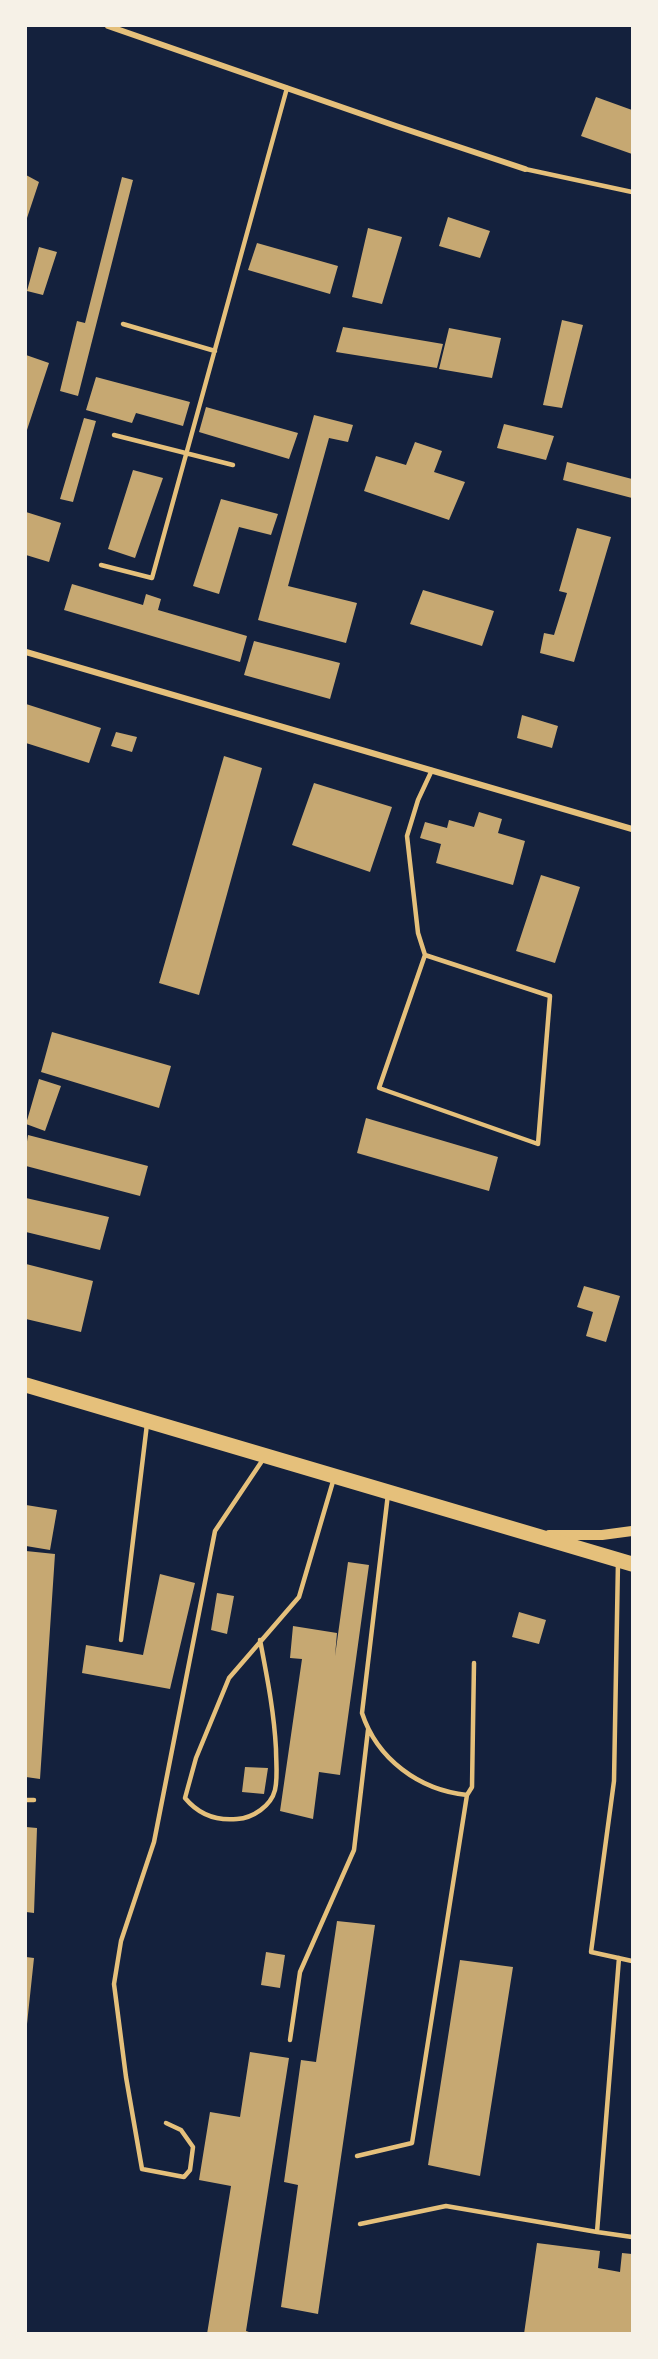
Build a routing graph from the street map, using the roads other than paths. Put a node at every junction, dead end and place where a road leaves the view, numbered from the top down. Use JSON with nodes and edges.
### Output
{"nodes":[{"id":1,"x":108,"y":26,"type":"edge"},
{"id":2,"x":287,"y":88,"type":"junction"},
{"id":3,"x":525,"y":169,"type":"joint"},
{"id":4,"x":633,"y":192,"type":"edge"},
{"id":5,"x":123,"y":324,"type":"dead end"},
{"id":6,"x":214,"y":351,"type":"junction"},
{"id":7,"x":114,"y":435,"type":"dead end"},
{"id":8,"x":187,"y":453,"type":"junction"},
{"id":9,"x":233,"y":465,"type":"dead end"},
{"id":10,"x":100,"y":565,"type":"dead end"},
{"id":11,"x":26,"y":652,"type":"edge"},
{"id":12,"x":432,"y":770,"type":"junction"},
{"id":13,"x":633,"y":829,"type":"edge"},
{"id":14,"x":425,"y":955,"type":"junction"},
{"id":15,"x":26,"y":1385,"type":"edge"},
{"id":16,"x":147,"y":1421,"type":"junction"},
{"id":17,"x":266,"y":1456,"type":"junction"},
{"id":18,"x":335,"y":1476,"type":"junction"},
{"id":19,"x":388,"y":1491,"type":"junction"},
{"id":20,"x":633,"y":1530,"type":"edge"},
{"id":21,"x":525,"y":1531,"type":"junction"},
{"id":22,"x":625,"y":1562,"type":"edge"},
{"id":23,"x":121,"y":1640,"type":"dead end"},
{"id":24,"x":260,"y":1640,"type":"junction"},
{"id":25,"x":474,"y":1663,"type":"dead end"},
{"id":26,"x":368,"y":1730,"type":"junction"},
{"id":27,"x":467,"y":1796,"type":"junction"},
{"id":28,"x":26,"y":1800,"type":"edge"},
{"id":29,"x":34,"y":1800,"type":"dead end"},
{"id":30,"x":619,"y":1958,"type":"junction"},
{"id":31,"x":633,"y":1960,"type":"edge"},
{"id":32,"x":290,"y":2040,"type":"dead end"},
{"id":33,"x":166,"y":2123,"type":"dead end"},
{"id":34,"x":357,"y":2156,"type":"dead end"},
{"id":35,"x":360,"y":2224,"type":"dead end"},
{"id":36,"x":597,"y":2232,"type":"junction"},
{"id":37,"x":633,"y":2237,"type":"edge"}],
"edges":[{"from":1,"to":2,"type":"street"},
{"from":2,"to":3,"type":"street"},
{"from":2,"to":6,"type":"lane"},
{"from":3,"to":4,"type":"lane"},
{"from":5,"to":6,"type":"lane"},
{"from":6,"to":8,"type":"lane"},
{"from":7,"to":8,"type":"lane"},
{"from":8,"to":9,"type":"lane"},
{"from":8,"to":10,"type":"lane"},
{"from":11,"to":12,"type":"street"},
{"from":12,"to":13,"type":"street"},
{"from":12,"to":14,"type":"lane"},
{"from":14,"to":14,"type":"lane"},
{"from":15,"to":16,"type":"main road"},
{"from":16,"to":17,"type":"main road"},
{"from":16,"to":23,"type":"lane"},
{"from":17,"to":18,"type":"main road"},
{"from":17,"to":33,"type":"lane"},
{"from":18,"to":19,"type":"main road"},
{"from":18,"to":24,"type":"lane"},
{"from":19,"to":21,"type":"main road"},
{"from":19,"to":26,"type":"lane"},
{"from":20,"to":21,"type":"street"},
{"from":21,"to":22,"type":"main road"},
{"from":22,"to":30,"type":"lane"},
{"from":24,"to":24,"type":"lane"},
{"from":25,"to":27,"type":"lane"},
{"from":26,"to":27,"type":"lane"},
{"from":26,"to":32,"type":"lane"},
{"from":27,"to":34,"type":"lane"},
{"from":28,"to":29,"type":"lane"},
{"from":30,"to":31,"type":"lane"},
{"from":30,"to":36,"type":"lane"},
{"from":35,"to":36,"type":"lane"},
{"from":36,"to":37,"type":"lane"}]}
